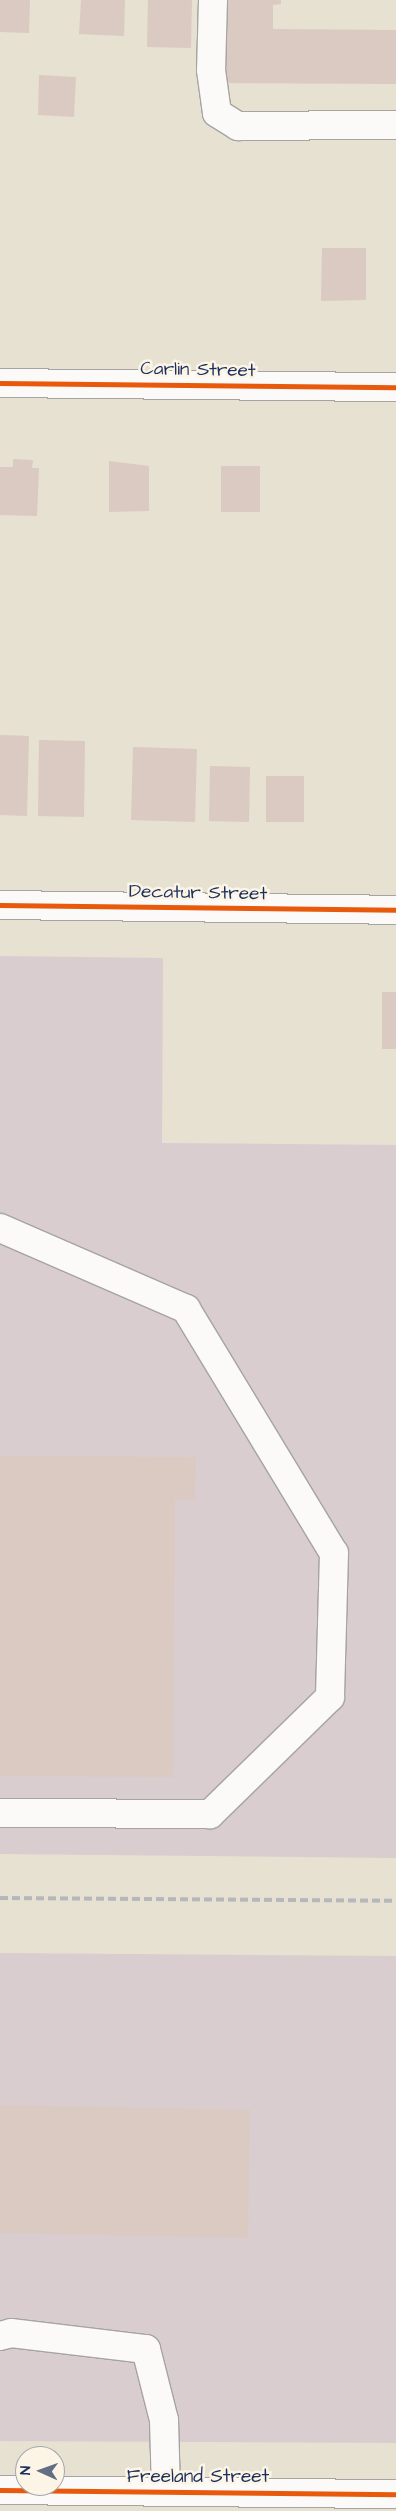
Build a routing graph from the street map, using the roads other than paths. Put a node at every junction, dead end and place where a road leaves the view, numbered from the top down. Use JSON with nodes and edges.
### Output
{"nodes":[{"id":1,"x":213,"y":0,"type":"edge"},
{"id":2,"x":396,"y":125,"type":"edge"},
{"id":3,"x":0,"y":383,"type":"edge"},
{"id":4,"x":396,"y":388,"type":"edge"},
{"id":5,"x":0,"y":905,"type":"edge"},
{"id":6,"x":396,"y":910,"type":"edge"},
{"id":7,"x":0,"y":1228,"type":"edge"},
{"id":8,"x":0,"y":1814,"type":"edge"},
{"id":9,"x":0,"y":2336,"type":"edge"},
{"id":10,"x":0,"y":2490,"type":"edge"},
{"id":11,"x":166,"y":2492,"type":"junction"},
{"id":12,"x":396,"y":2494,"type":"edge"}],
"edges":[{"from":1,"to":2,"type":"street"},
{"from":3,"to":4,"type":"street","name":"Carlin Street"},
{"from":5,"to":6,"type":"street","name":"Decatur Street"},
{"from":7,"to":8,"type":"street"},
{"from":9,"to":11,"type":"street"},
{"from":10,"to":11,"type":"street","name":"Freeland Street"},
{"from":11,"to":12,"type":"street","name":"Freeland Street"}]}
